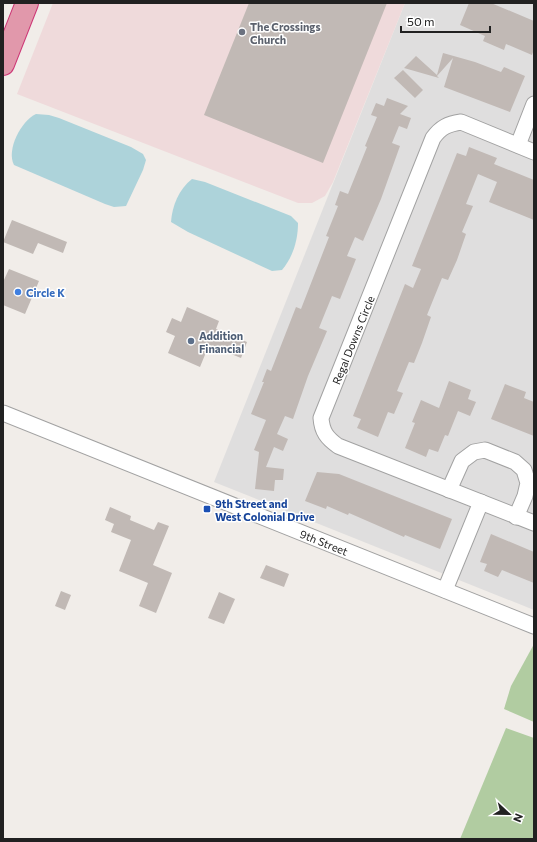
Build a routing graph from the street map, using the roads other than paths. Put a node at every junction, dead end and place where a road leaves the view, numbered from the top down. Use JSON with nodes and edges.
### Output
{"nodes":[{"id":1,"x":15,"y":3,"type":"edge"},
{"id":2,"x":28,"y":3,"type":"edge"},
{"id":3,"x":13,"y":38,"type":"junction"},
{"id":4,"x":3,"y":64,"type":"edge"},
{"id":5,"x":534,"y":104,"type":"edge"},
{"id":6,"x":518,"y":145,"type":"junction"},
{"id":7,"x":534,"y":152,"type":"edge"},
{"id":8,"x":3,"y":413,"type":"edge"},
{"id":9,"x":449,"y":490,"type":"junction"},
{"id":10,"x":481,"y":502,"type":"junction"},
{"id":11,"x":516,"y":516,"type":"junction"},
{"id":12,"x":534,"y":524,"type":"edge"},
{"id":13,"x":445,"y":590,"type":"junction"},
{"id":14,"x":534,"y":626,"type":"edge"}],
"edges":[{"from":1,"to":3,"type":"highway"},
{"from":2,"to":3,"type":"highway"},
{"from":3,"to":4,"type":"highway"},
{"from":5,"to":6,"type":"street"},
{"from":6,"to":7,"type":"street","name":"Regal Downs Circle"},
{"from":6,"to":9,"type":"street","name":"Regal Downs Circle"},
{"from":8,"to":13,"type":"street","name":"9th Street"},
{"from":9,"to":10,"type":"street","name":"Regal Downs Circle"},
{"from":9,"to":11,"type":"street"},
{"from":10,"to":11,"type":"street","name":"Regal Downs Circle"},
{"from":10,"to":13,"type":"street"},
{"from":11,"to":12,"type":"street","name":"Regal Downs Circle"},
{"from":13,"to":14,"type":"street","name":"9th Street"}]}
